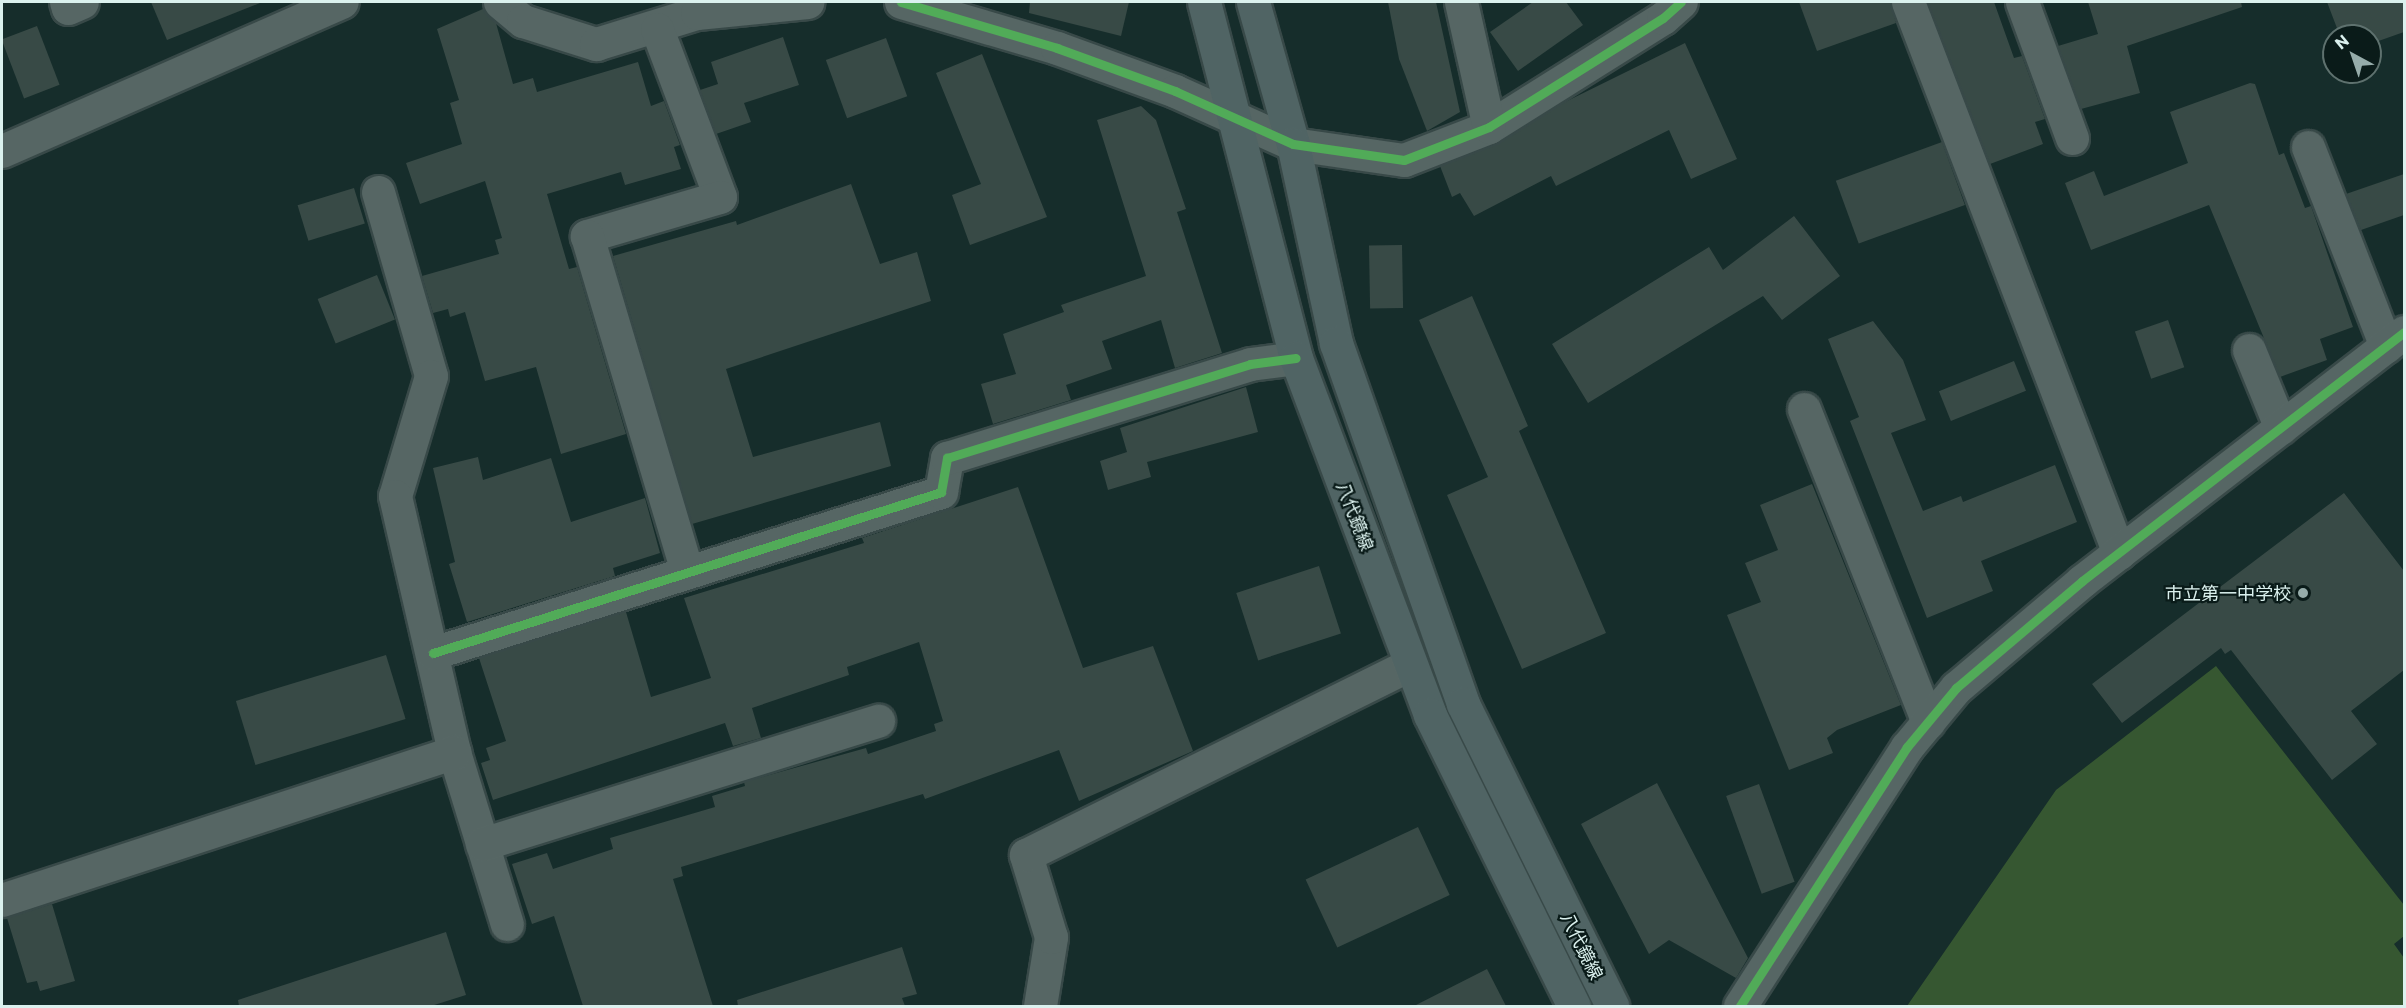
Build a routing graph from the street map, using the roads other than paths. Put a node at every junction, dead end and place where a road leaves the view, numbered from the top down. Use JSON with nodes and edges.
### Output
{"nodes":[{"id":1,"x":66,"y":2,"type":"edge"},
{"id":2,"x":82,"y":2,"type":"edge"},
{"id":3,"x":342,"y":2,"type":"edge"},
{"id":4,"x":500,"y":2,"type":"edge"},
{"id":5,"x":807,"y":2,"type":"edge"},
{"id":6,"x":901,"y":2,"type":"edge"},
{"id":7,"x":1204,"y":2,"type":"edge"},
{"id":8,"x":1253,"y":2,"type":"edge"},
{"id":9,"x":1461,"y":2,"type":"edge"},
{"id":10,"x":1681,"y":2,"type":"edge"},
{"id":11,"x":1908,"y":2,"type":"edge"},
{"id":12,"x":2022,"y":2,"type":"edge"},
{"id":13,"x":657,"y":29,"type":"junction"},
{"id":14,"x":1237,"y":122,"type":"junction"},
{"id":15,"x":1489,"y":127,"type":"junction"},
{"id":16,"x":2072,"y":138,"type":"dead end"},
{"id":17,"x":1293,"y":144,"type":"junction"},
{"id":18,"x":2308,"y":147,"type":"dead end"},
{"id":19,"x":2,"y":151,"type":"edge"},
{"id":20,"x":378,"y":192,"type":"dead end"},
{"id":21,"x":2395,"y":339,"type":"edge"},
{"id":22,"x":2249,"y":350,"type":"dead end"},
{"id":23,"x":1296,"y":358,"type":"junction"},
{"id":24,"x":1804,"y":409,"type":"dead end"},
{"id":25,"x":2281,"y":428,"type":"junction"},
{"id":26,"x":2119,"y":553,"type":"junction"},
{"id":27,"x":687,"y":572,"type":"junction"},
{"id":28,"x":433,"y":653,"type":"junction"},
{"id":29,"x":1410,"y":664,"type":"junction"},
{"id":30,"x":878,"y":721,"type":"dead end"},
{"id":31,"x":1928,"y":722,"type":"junction"},
{"id":32,"x":454,"y":752,"type":"junction"},
{"id":33,"x":482,"y":844,"type":"junction"},
{"id":34,"x":2,"y":900,"type":"edge"},
{"id":35,"x":507,"y":924,"type":"dead end"},
{"id":36,"x":1040,"y":1006,"type":"edge"},
{"id":37,"x":1574,"y":1006,"type":"edge"},
{"id":38,"x":1612,"y":1006,"type":"edge"},
{"id":39,"x":1740,"y":1006,"type":"edge"}],
"edges":[{"from":1,"to":2,"type":"street"},
{"from":3,"to":19,"type":"street"},
{"from":4,"to":13,"type":"street"},
{"from":5,"to":13,"type":"street"},
{"from":6,"to":14,"type":"street"},
{"from":7,"to":14,"type":"main road","name":"八代鏡線"},
{"from":8,"to":17,"type":"main road","name":"八代鏡線"},
{"from":9,"to":15,"type":"street"},
{"from":10,"to":15,"type":"street"},
{"from":11,"to":26,"type":"street"},
{"from":12,"to":16,"type":"street"},
{"from":13,"to":27,"type":"street"},
{"from":14,"to":17,"type":"street"},
{"from":14,"to":23,"type":"main road","name":"八代鏡線"},
{"from":15,"to":17,"type":"street"},
{"from":17,"to":38,"type":"main road","name":"八代鏡線"},
{"from":18,"to":21,"type":"street"},
{"from":20,"to":28,"type":"street"},
{"from":21,"to":25,"type":"street"},
{"from":22,"to":25,"type":"street"},
{"from":23,"to":27,"type":"street"},
{"from":23,"to":29,"type":"main road","name":"八代鏡線"},
{"from":24,"to":31,"type":"street"},
{"from":25,"to":26,"type":"street"},
{"from":26,"to":31,"type":"street"},
{"from":27,"to":28,"type":"street"},
{"from":28,"to":32,"type":"street"},
{"from":29,"to":36,"type":"street"},
{"from":29,"to":37,"type":"main road","name":"八代鏡線"},
{"from":30,"to":33,"type":"street"},
{"from":31,"to":39,"type":"street"},
{"from":32,"to":33,"type":"street"},
{"from":32,"to":34,"type":"street"},
{"from":33,"to":35,"type":"street"}]}
